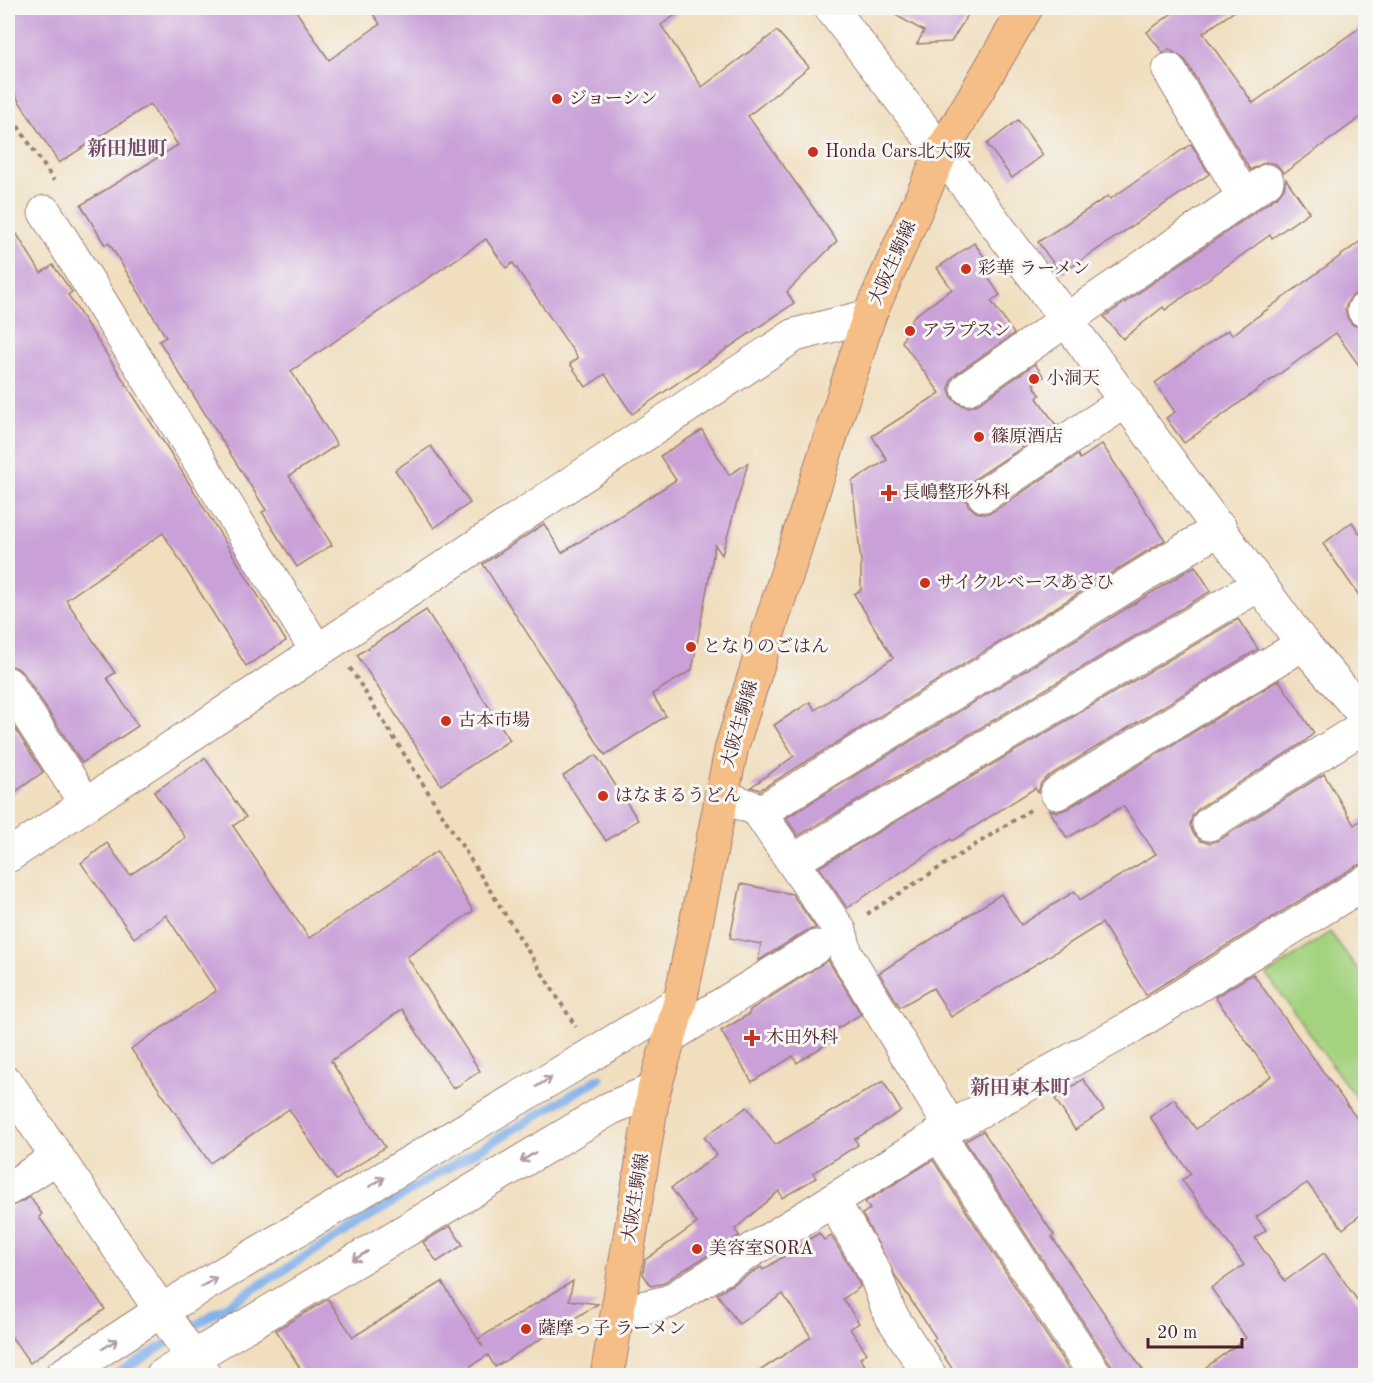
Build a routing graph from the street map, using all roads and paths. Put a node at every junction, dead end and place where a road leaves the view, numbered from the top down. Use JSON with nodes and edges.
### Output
{"nodes":[{"id":1,"x":831,"y":8,"type":"edge"},
{"id":2,"x":1026,"y":8,"type":"edge"},
{"id":3,"x":1169,"y":70,"type":"dead end"},
{"id":4,"x":942,"y":151,"type":"junction"},
{"id":5,"x":45,"y":212,"type":"dead end"},
{"id":6,"x":869,"y":316,"type":"junction"},
{"id":7,"x":1067,"y":320,"type":"junction"},
{"id":8,"x":968,"y":388,"type":"dead end"},
{"id":9,"x":1126,"y":400,"type":"junction"},
{"id":10,"x":984,"y":495,"type":"dead end"},
{"id":11,"x":1220,"y":528,"type":"junction"},
{"id":12,"x":1260,"y":584,"type":"junction"},
{"id":13,"x":1303,"y":644,"type":"junction"},
{"id":14,"x":317,"y":651,"type":"junction"},
{"id":15,"x":347,"y":663,"type":"dead end"},
{"id":16,"x":8,"y":684,"type":"edge"},
{"id":17,"x":1365,"y":717,"type":"edge"},
{"id":18,"x":1365,"y":725,"type":"edge"},
{"id":19,"x":1057,"y":793,"type":"joint"},
{"id":20,"x":721,"y":796,"type":"junction"},
{"id":21,"x":86,"y":804,"type":"junction"},
{"id":22,"x":756,"y":809,"type":"junction"},
{"id":23,"x":1209,"y":824,"type":"dead end"},
{"id":24,"x":8,"y":855,"type":"edge"},
{"id":25,"x":793,"y":861,"type":"junction"},
{"id":26,"x":1362,"y":890,"type":"edge"},
{"id":27,"x":828,"y":939,"type":"junction"},
{"id":28,"x":680,"y":1002,"type":"junction"},
{"id":29,"x":669,"y":1037,"type":"junction"},
{"id":30,"x":591,"y":1054,"type":"junction"},
{"id":31,"x":8,"y":1084,"type":"edge"},
{"id":32,"x":654,"y":1090,"type":"junction"},
{"id":33,"x":945,"y":1131,"type":"junction"},
{"id":34,"x":56,"y":1158,"type":"junction"},
{"id":35,"x":8,"y":1189,"type":"edge"},
{"id":36,"x":833,"y":1201,"type":"junction"},
{"id":37,"x":618,"y":1313,"type":"junction"},
{"id":38,"x":182,"y":1343,"type":"edge"},
{"id":39,"x":61,"y":1376,"type":"edge"},
{"id":40,"x":162,"y":1376,"type":"edge"},
{"id":41,"x":607,"y":1376,"type":"edge"},
{"id":42,"x":930,"y":1376,"type":"edge"},
{"id":43,"x":1096,"y":1376,"type":"edge"}],
"edges":[{"from":1,"to":4,"type":"street"},
{"from":2,"to":4,"type":"main road","name":"大阪生駒線"},
{"from":3,"to":7,"type":"street"},
{"from":4,"to":6,"type":"main road","name":"大阪生駒線"},
{"from":4,"to":7,"type":"street"},
{"from":5,"to":14,"type":"street"},
{"from":6,"to":14,"type":"street"},
{"from":6,"to":20,"type":"main road","name":"大阪生駒線"},
{"from":7,"to":8,"type":"street"},
{"from":7,"to":9,"type":"street"},
{"from":9,"to":10,"type":"street"},
{"from":9,"to":11,"type":"street"},
{"from":11,"to":12,"type":"street"},
{"from":11,"to":22,"type":"street"},
{"from":12,"to":13,"type":"street"},
{"from":12,"to":25,"type":"street"},
{"from":13,"to":17,"type":"street"},
{"from":13,"to":19,"type":"street"},
{"from":14,"to":21,"type":"street"},
{"from":15,"to":30,"type":"path"},
{"from":16,"to":21,"type":"street"},
{"from":18,"to":23,"type":"street"},
{"from":19,"to":27,"type":"path"},
{"from":20,"to":22,"type":"street"},
{"from":20,"to":28,"type":"main road","name":"大阪生駒線"},
{"from":21,"to":24,"type":"street"},
{"from":22,"to":25,"type":"street"},
{"from":25,"to":27,"type":"street"},
{"from":26,"to":33,"type":"street"},
{"from":27,"to":29,"type":"street"},
{"from":27,"to":33,"type":"street"},
{"from":28,"to":29,"type":"main road","name":"大阪生駒線"},
{"from":28,"to":30,"type":"street"},
{"from":29,"to":32,"type":"main road","name":"大阪生駒線"},
{"from":38,"to":30,"type":"street","one_way":true},
{"from":31,"to":34,"type":"street"},
{"from":32,"to":37,"type":"main road","name":"大阪生駒線"},
{"from":32,"to":38,"type":"street","one_way":true},
{"from":33,"to":36,"type":"street"},
{"from":33,"to":43,"type":"street"},
{"from":34,"to":35,"type":"street"},
{"from":34,"to":38,"type":"street"},
{"from":36,"to":37,"type":"street"},
{"from":36,"to":42,"type":"street"},
{"from":37,"to":41,"type":"main road","name":"大阪生駒線"},
{"from":39,"to":38,"type":"street","one_way":true},
{"from":38,"to":40,"type":"street"}]}
